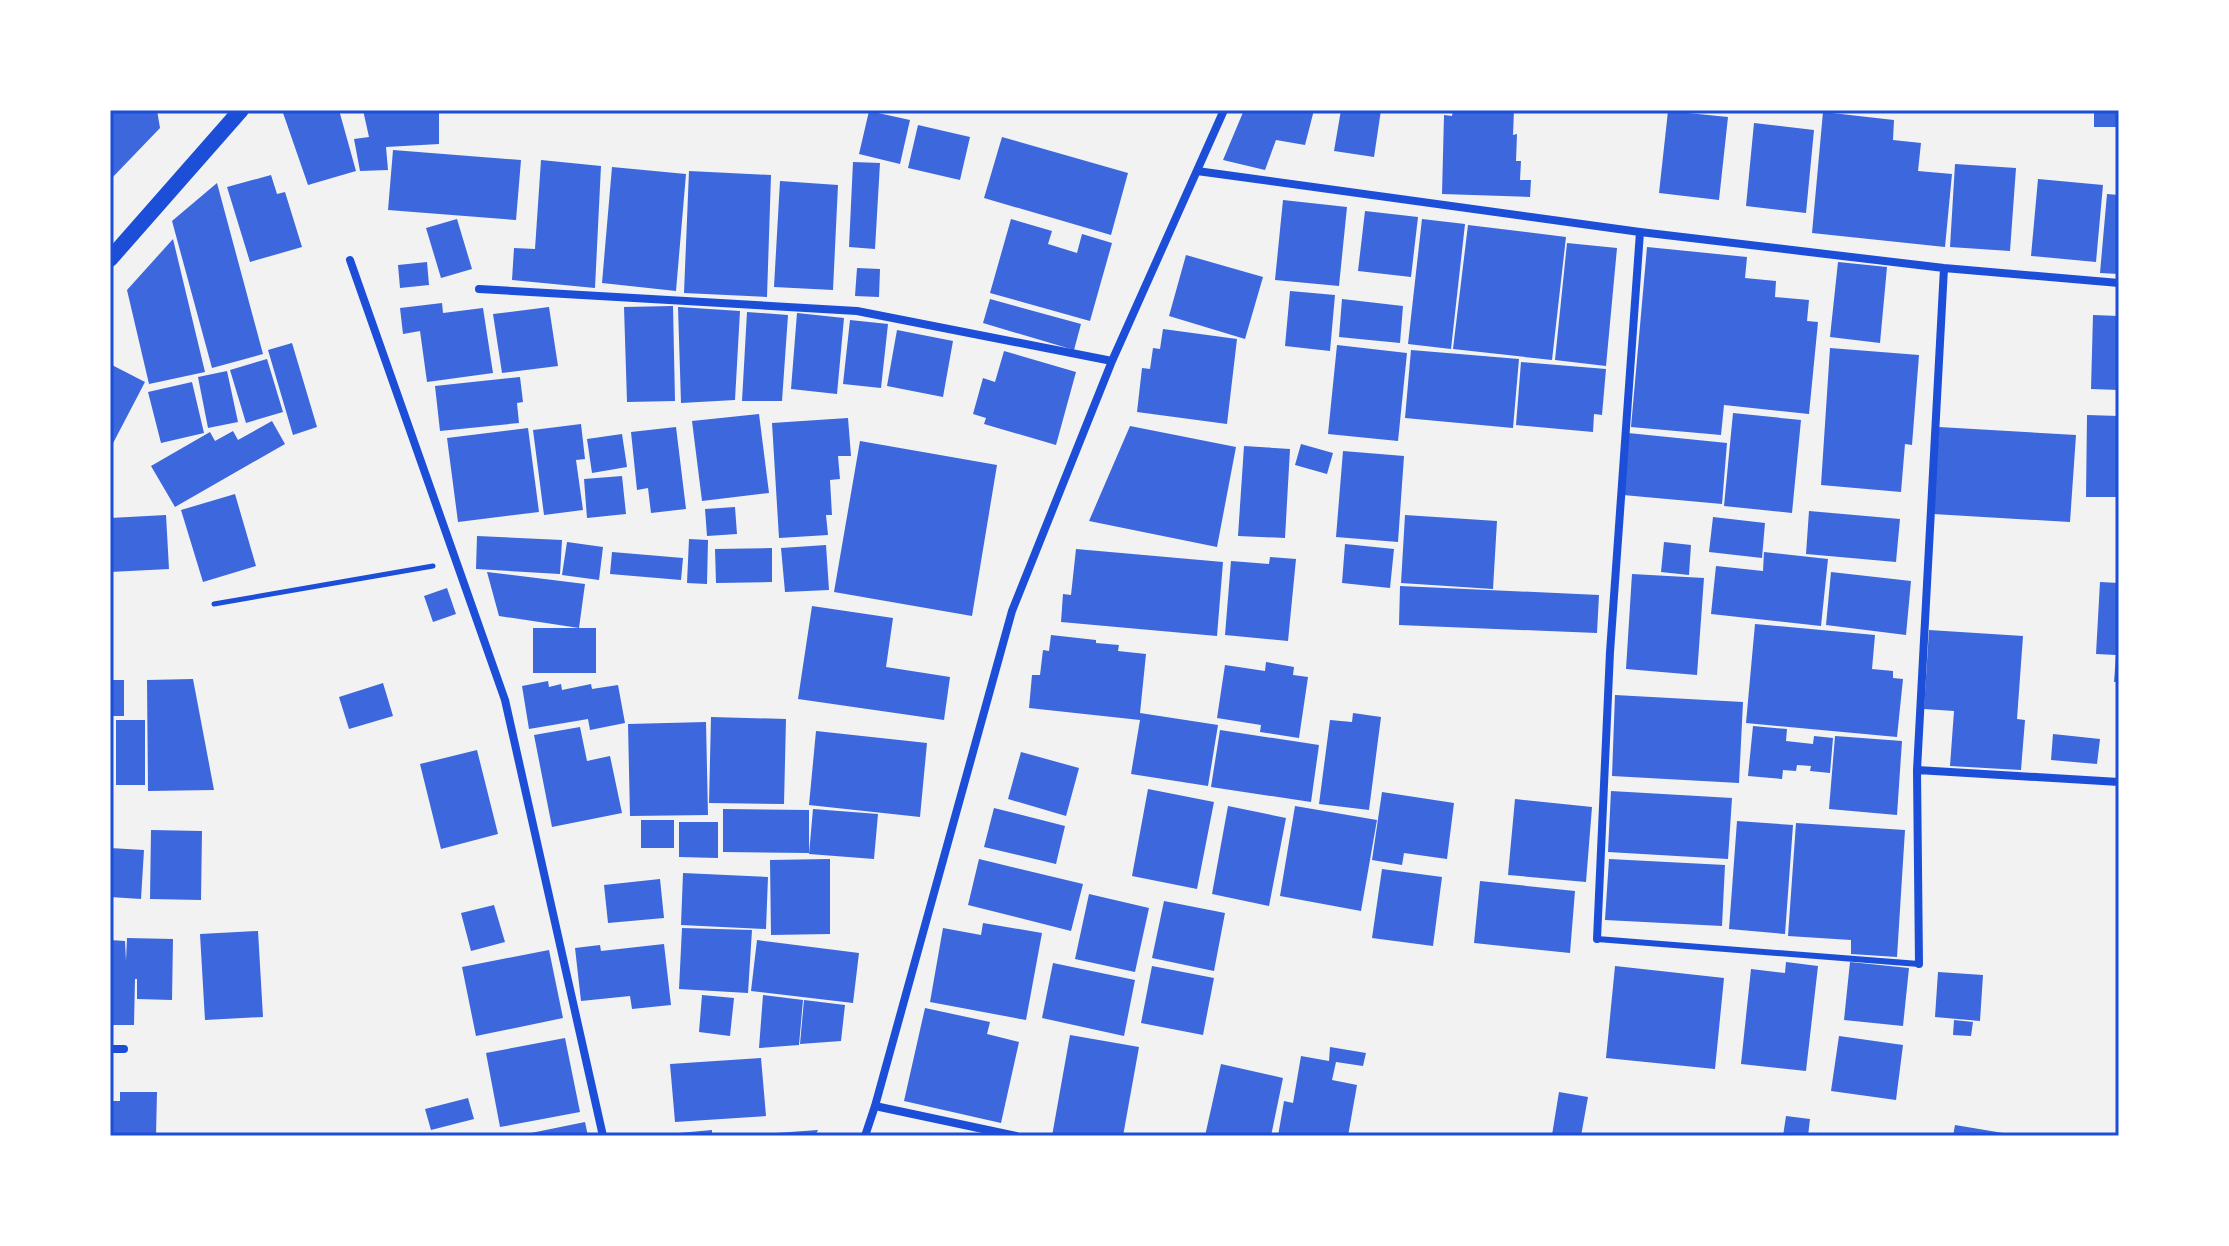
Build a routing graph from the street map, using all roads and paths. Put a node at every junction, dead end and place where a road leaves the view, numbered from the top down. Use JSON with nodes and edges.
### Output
{"nodes":[{"id":1,"x":241,"y":110,"type":"edge"},
{"id":2,"x":1224,"y":110,"type":"edge"},
{"id":3,"x":1197,"y":171,"type":"junction"},
{"id":4,"x":1640,"y":232,"type":"junction"},
{"id":5,"x":110,"y":259,"type":"edge"},
{"id":6,"x":350,"y":260,"type":"dead end"},
{"id":7,"x":1944,"y":268,"type":"junction"},
{"id":8,"x":2119,"y":283,"type":"edge"},
{"id":9,"x":479,"y":289,"type":"dead end"},
{"id":10,"x":1112,"y":361,"type":"junction"},
{"id":11,"x":458,"y":562,"type":"junction"},
{"id":12,"x":214,"y":604,"type":"dead end"},
{"id":13,"x":1917,"y":770,"type":"junction"},
{"id":14,"x":2119,"y":782,"type":"edge"},
{"id":15,"x":1597,"y":939,"type":"joint"},
{"id":16,"x":1919,"y":964,"type":"joint"},
{"id":17,"x":110,"y":1049,"type":"edge"},
{"id":18,"x":124,"y":1049,"type":"dead end"},
{"id":19,"x":875,"y":1106,"type":"junction"},
{"id":20,"x":603,"y":1136,"type":"edge"},
{"id":21,"x":865,"y":1136,"type":"edge"},
{"id":22,"x":1016,"y":1136,"type":"edge"}],
"edges":[{"from":1,"to":5,"type":"main road"},
{"from":2,"to":3,"type":"street"},
{"from":3,"to":4,"type":"street"},
{"from":3,"to":10,"type":"street"},
{"from":4,"to":7,"type":"street"},
{"from":4,"to":15,"type":"street"},
{"from":6,"to":11,"type":"street"},
{"from":7,"to":8,"type":"street"},
{"from":7,"to":13,"type":"street"},
{"from":9,"to":10,"type":"street"},
{"from":10,"to":19,"type":"street"},
{"from":11,"to":12,"type":"path"},
{"from":11,"to":20,"type":"street"},
{"from":13,"to":14,"type":"street"},
{"from":13,"to":16,"type":"street"},
{"from":15,"to":16,"type":"lane"},
{"from":17,"to":18,"type":"street"},
{"from":19,"to":21,"type":"street"},
{"from":19,"to":22,"type":"street"}]}
